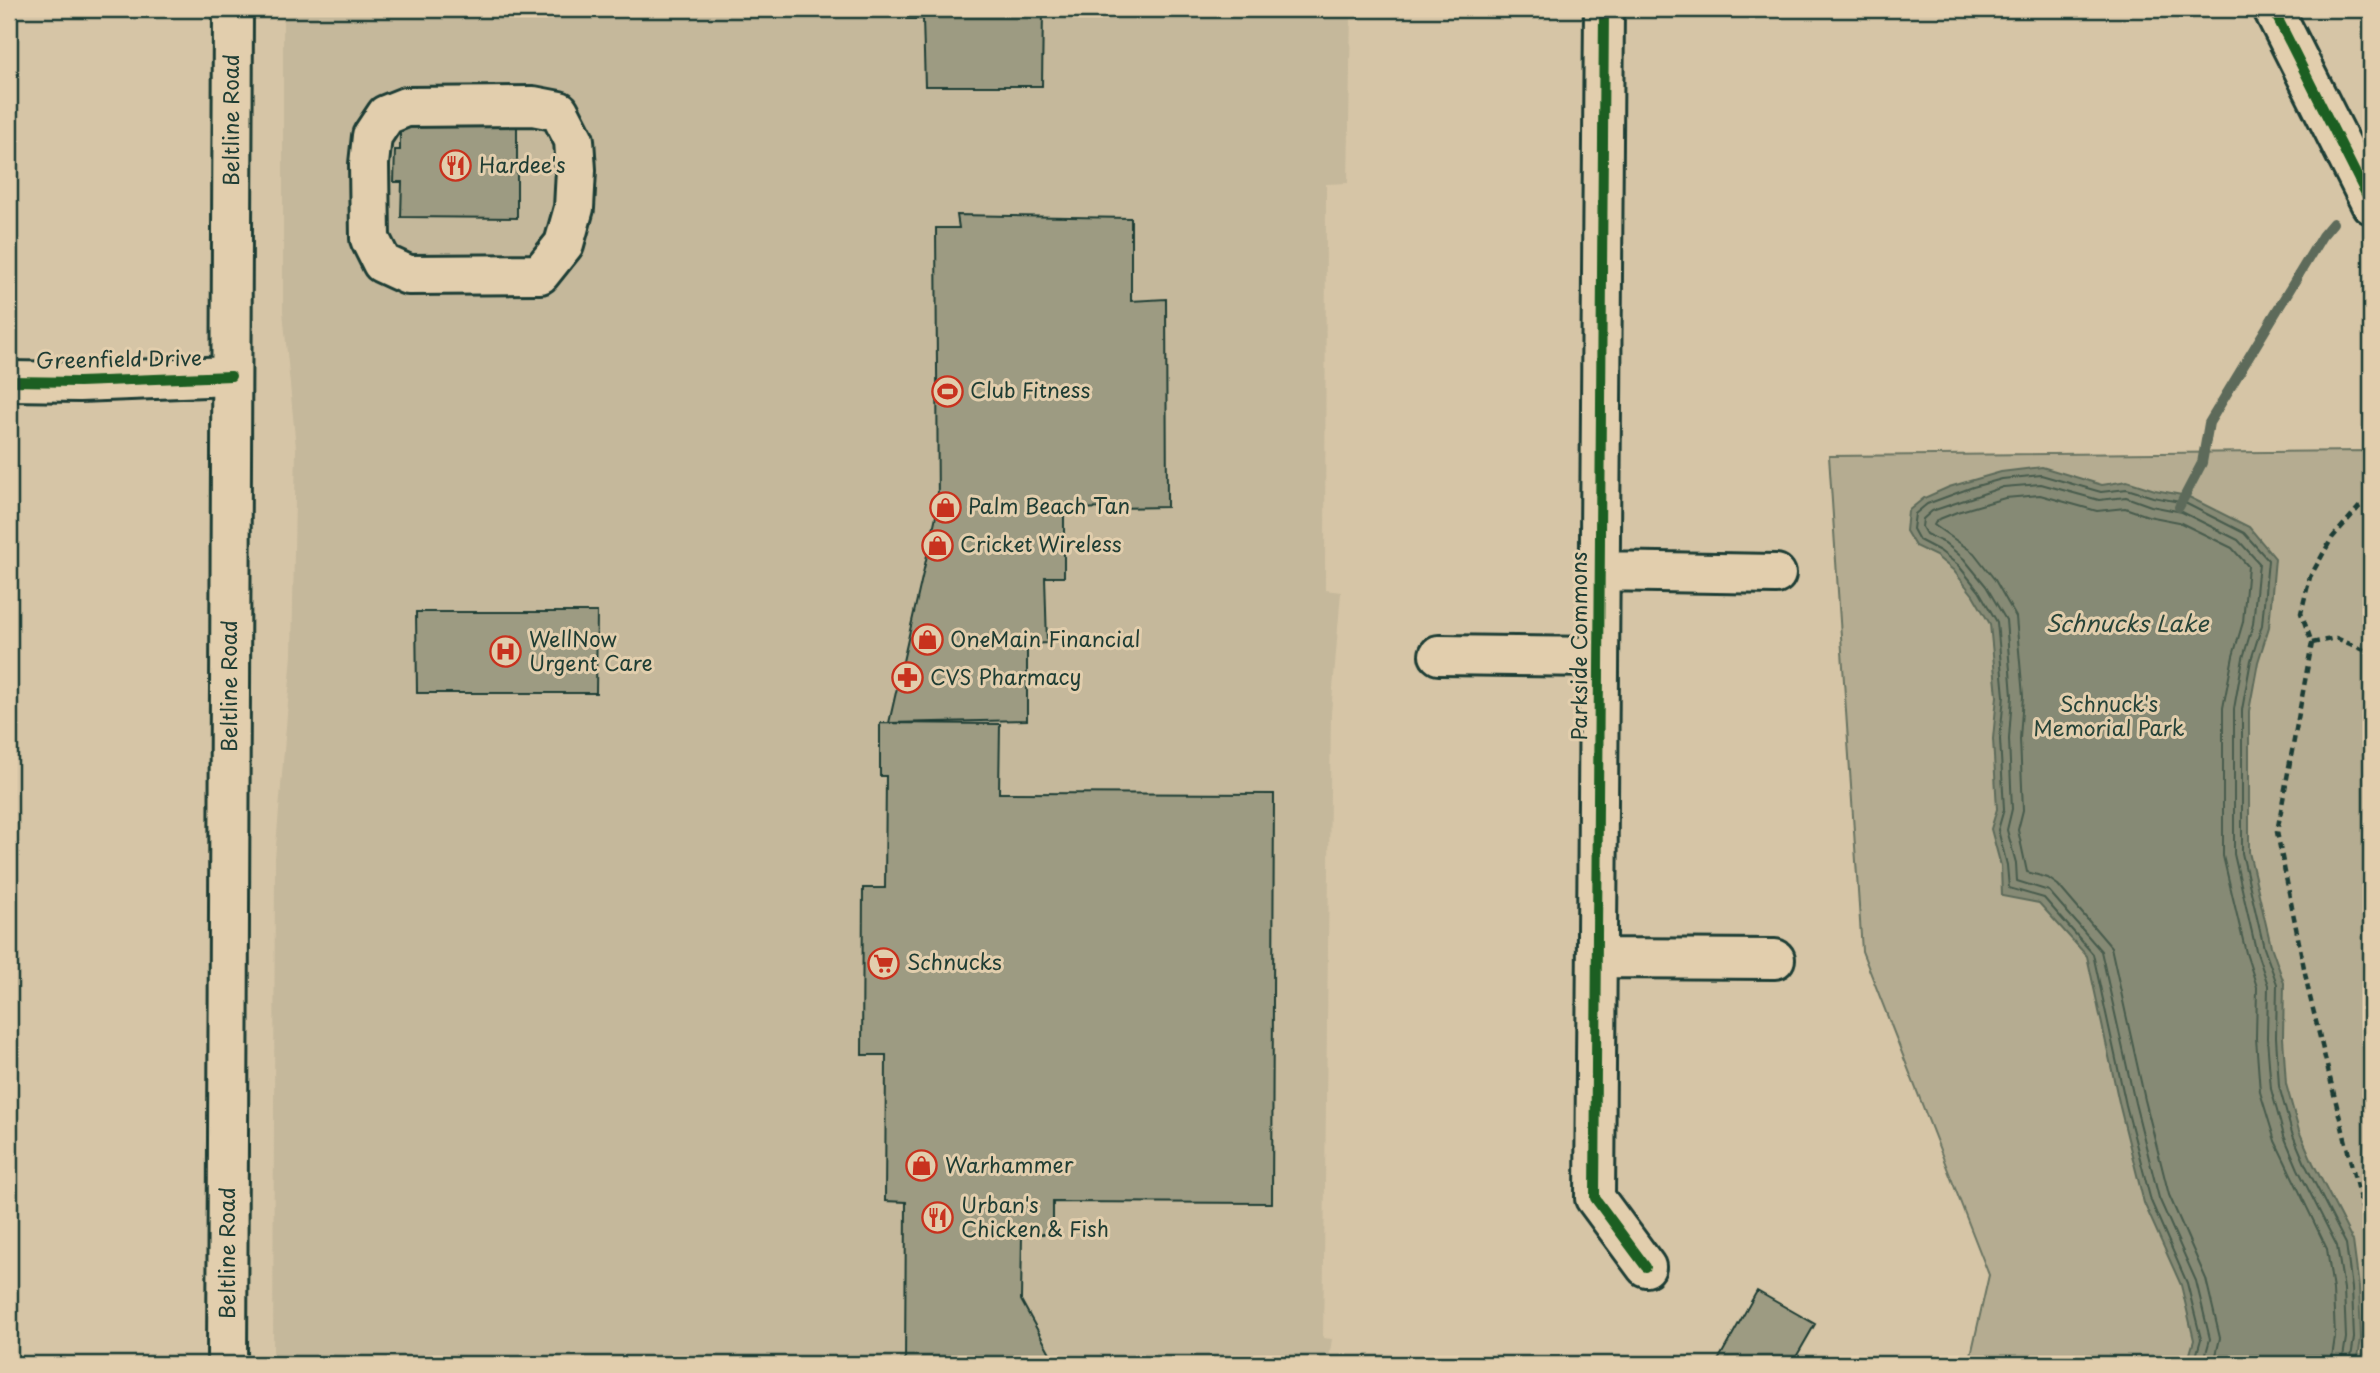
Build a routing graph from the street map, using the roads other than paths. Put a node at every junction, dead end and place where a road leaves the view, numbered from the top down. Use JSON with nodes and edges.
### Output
{"nodes":[{"id":1,"x":233,"y":9,"type":"edge"},
{"id":2,"x":1604,"y":9,"type":"edge"},
{"id":3,"x":2273,"y":9,"type":"edge"},
{"id":4,"x":2371,"y":204,"type":"edge"},
{"id":5,"x":370,"y":239,"type":"joint"},
{"id":6,"x":231,"y":376,"type":"junction"},
{"id":7,"x":9,"y":381,"type":"edge"},
{"id":8,"x":1599,"y":571,"type":"junction"},
{"id":9,"x":1776,"y":574,"type":"dead end"},
{"id":10,"x":1439,"y":654,"type":"dead end"},
{"id":11,"x":1599,"y":657,"type":"junction"},
{"id":12,"x":1597,"y":958,"type":"junction"},
{"id":13,"x":1775,"y":959,"type":"dead end"},
{"id":14,"x":1646,"y":1267,"type":"dead end"},
{"id":15,"x":227,"y":1364,"type":"edge"}],
"edges":[{"from":1,"to":6,"type":"street","name":"Beltline Road"},
{"from":2,"to":8,"type":"street","name":"Parkside Commons"},
{"from":3,"to":4,"type":"street"},
{"from":5,"to":5,"type":"street"},
{"from":6,"to":7,"type":"street","name":"Greenfield Drive"},
{"from":6,"to":15,"type":"street","name":"Beltline Road"},
{"from":8,"to":9,"type":"street"},
{"from":8,"to":11,"type":"street","name":"Parkside Commons"},
{"from":10,"to":11,"type":"street"},
{"from":11,"to":12,"type":"street","name":"Parkside Commons"},
{"from":12,"to":13,"type":"street"},
{"from":12,"to":14,"type":"street","name":"Parkside Commons"}]}
